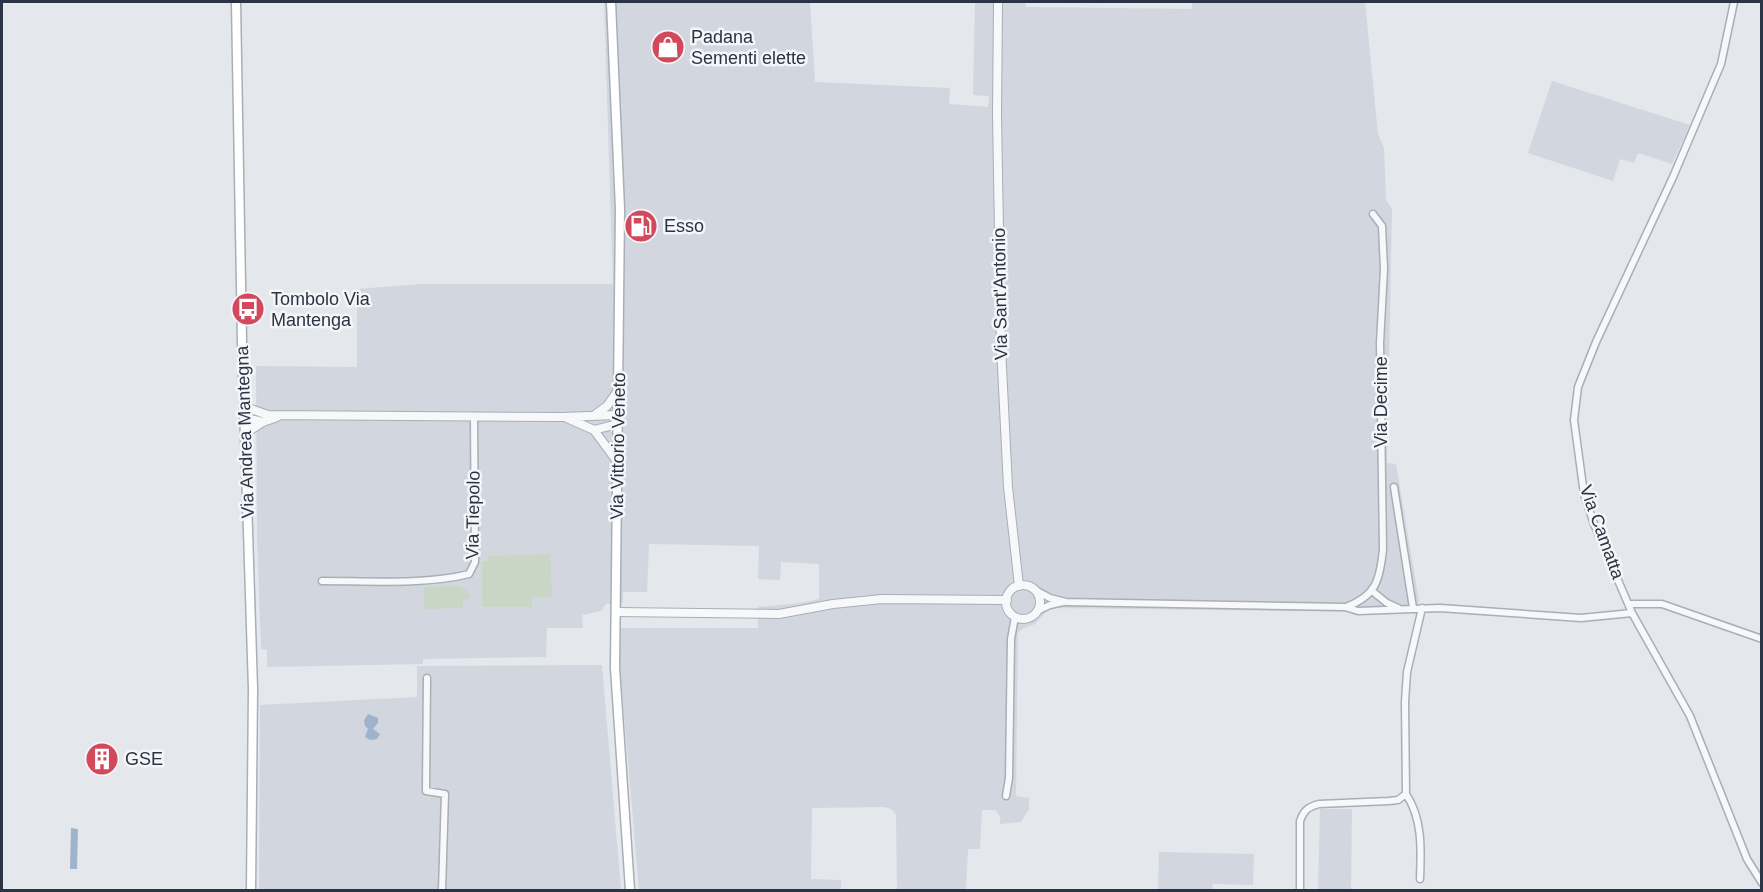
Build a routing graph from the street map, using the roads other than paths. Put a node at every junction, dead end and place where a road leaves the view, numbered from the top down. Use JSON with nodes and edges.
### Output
{"nodes":[{"id":1,"x":236,"y":2,"type":"edge"},
{"id":2,"x":611,"y":2,"type":"edge"},
{"id":3,"x":998,"y":2,"type":"edge"},
{"id":4,"x":1734,"y":2,"type":"edge"},
{"id":5,"x":1373,"y":214,"type":"dead end"},
{"id":6,"x":619,"y":389,"type":"junction"},
{"id":7,"x":246,"y":414,"type":"junction"},
{"id":8,"x":596,"y":414,"type":"junction"},
{"id":9,"x":284,"y":415,"type":"junction"},
{"id":10,"x":474,"y":416,"type":"junction"},
{"id":11,"x":562,"y":417,"type":"junction"},
{"id":12,"x":617,"y":419,"type":"junction"},
{"id":13,"x":263,"y":422,"type":"junction"},
{"id":14,"x":594,"y":430,"type":"junction"},
{"id":15,"x":246,"y":433,"type":"junction"},
{"id":16,"x":616,"y":460,"type":"junction"},
{"id":17,"x":1394,"y":487,"type":"dead end"},
{"id":18,"x":322,"y":581,"type":"dead end"},
{"id":19,"x":1019,"y":586,"type":"junction"},
{"id":20,"x":1035,"y":590,"type":"junction"},
{"id":21,"x":1372,"y":591,"type":"junction"},
{"id":22,"x":1367,"y":597,"type":"junction"},
{"id":23,"x":1007,"y":600,"type":"junction"},
{"id":24,"x":1066,"y":602,"type":"junction"},
{"id":25,"x":1629,"y":604,"type":"junction"},
{"id":26,"x":1345,"y":608,"type":"junction"},
{"id":27,"x":1402,"y":608,"type":"junction"},
{"id":28,"x":1413,"y":608,"type":"junction"},
{"id":29,"x":1422,"y":608,"type":"junction"},
{"id":30,"x":1379,"y":610,"type":"junction"},
{"id":31,"x":1037,"y":611,"type":"junction"},
{"id":32,"x":616,"y":612,"type":"junction"},
{"id":33,"x":1632,"y":613,"type":"junction"},
{"id":34,"x":1015,"y":617,"type":"junction"},
{"id":35,"x":1761,"y":639,"type":"edge"},
{"id":36,"x":427,"y":678,"type":"dead end"},
{"id":37,"x":1406,"y":794,"type":"junction"},
{"id":38,"x":1006,"y":796,"type":"dead end"},
{"id":39,"x":1420,"y":879,"type":"dead end"},
{"id":40,"x":1761,"y":884,"type":"edge"},
{"id":41,"x":251,"y":891,"type":"edge"},
{"id":42,"x":442,"y":891,"type":"edge"},
{"id":43,"x":630,"y":891,"type":"edge"},
{"id":44,"x":1300,"y":891,"type":"edge"}],
"edges":[{"from":1,"to":7,"type":"main road","name":"Via Andrea Mantegna"},
{"from":2,"to":6,"type":"main road","name":"Via Vittorio Veneto"},
{"from":3,"to":19,"type":"street","name":"Via Sant'Antonio"},
{"from":4,"to":25,"type":"street","name":"Via Camatta"},
{"from":5,"to":21,"type":"street","name":"Via Decime"},
{"from":6,"to":8,"type":"street"},
{"from":6,"to":12,"type":"main road","name":"Via Vittorio Veneto"},
{"from":7,"to":9,"type":"street"},
{"from":7,"to":13,"type":"street"},
{"from":7,"to":15,"type":"main road","name":"Via Andrea Mantegna"},
{"from":8,"to":11,"type":"street"},
{"from":8,"to":12,"type":"street"},
{"from":9,"to":10,"type":"street"},
{"from":9,"to":13,"type":"street"},
{"from":10,"to":11,"type":"street"},
{"from":10,"to":18,"type":"street","name":"Via Tiepolo"},
{"from":11,"to":14,"type":"street"},
{"from":12,"to":14,"type":"street"},
{"from":12,"to":16,"type":"main road","name":"Via Vittorio Veneto"},
{"from":13,"to":15,"type":"street"},
{"from":14,"to":16,"type":"street"},
{"from":15,"to":41,"type":"main road","name":"Via Andrea Mantegna"},
{"from":16,"to":32,"type":"main road","name":"Via Vittorio Veneto"},
{"from":17,"to":28,"type":"street"},
{"from":19,"to":20,"type":"street"},
{"from":19,"to":23,"type":"street"},
{"from":20,"to":24,"type":"street","name":"Via Decime"},
{"from":20,"to":31,"type":"street"},
{"from":21,"to":22,"type":"street","name":"Via Decime"},
{"from":21,"to":27,"type":"street","name":"Via Decime"},
{"from":22,"to":26,"type":"street","name":"Via Decime"},
{"from":22,"to":30,"type":"street"},
{"from":23,"to":32,"type":"street"},
{"from":23,"to":34,"type":"street"},
{"from":24,"to":26,"type":"street","name":"Via Decime"},
{"from":24,"to":31,"type":"street","name":"Via Decime"},
{"from":25,"to":33,"type":"street","name":"Via Camatta"},
{"from":25,"to":35,"type":"street"},
{"from":26,"to":30,"type":"street","name":"Via Decime"},
{"from":27,"to":28,"type":"street","name":"Via Decime"},
{"from":27,"to":30,"type":"street","name":"Via Decime"},
{"from":28,"to":29,"type":"street","name":"Via Decime"},
{"from":29,"to":33,"type":"street","name":"Via Decime"},
{"from":29,"to":37,"type":"street"},
{"from":31,"to":34,"type":"street"},
{"from":32,"to":43,"type":"main road","name":"Via Vittorio Veneto"},
{"from":33,"to":40,"type":"street","name":"Via Camatta"},
{"from":34,"to":38,"type":"street"},
{"from":36,"to":42,"type":"street"},
{"from":37,"to":39,"type":"street"},
{"from":37,"to":44,"type":"street"}]}
